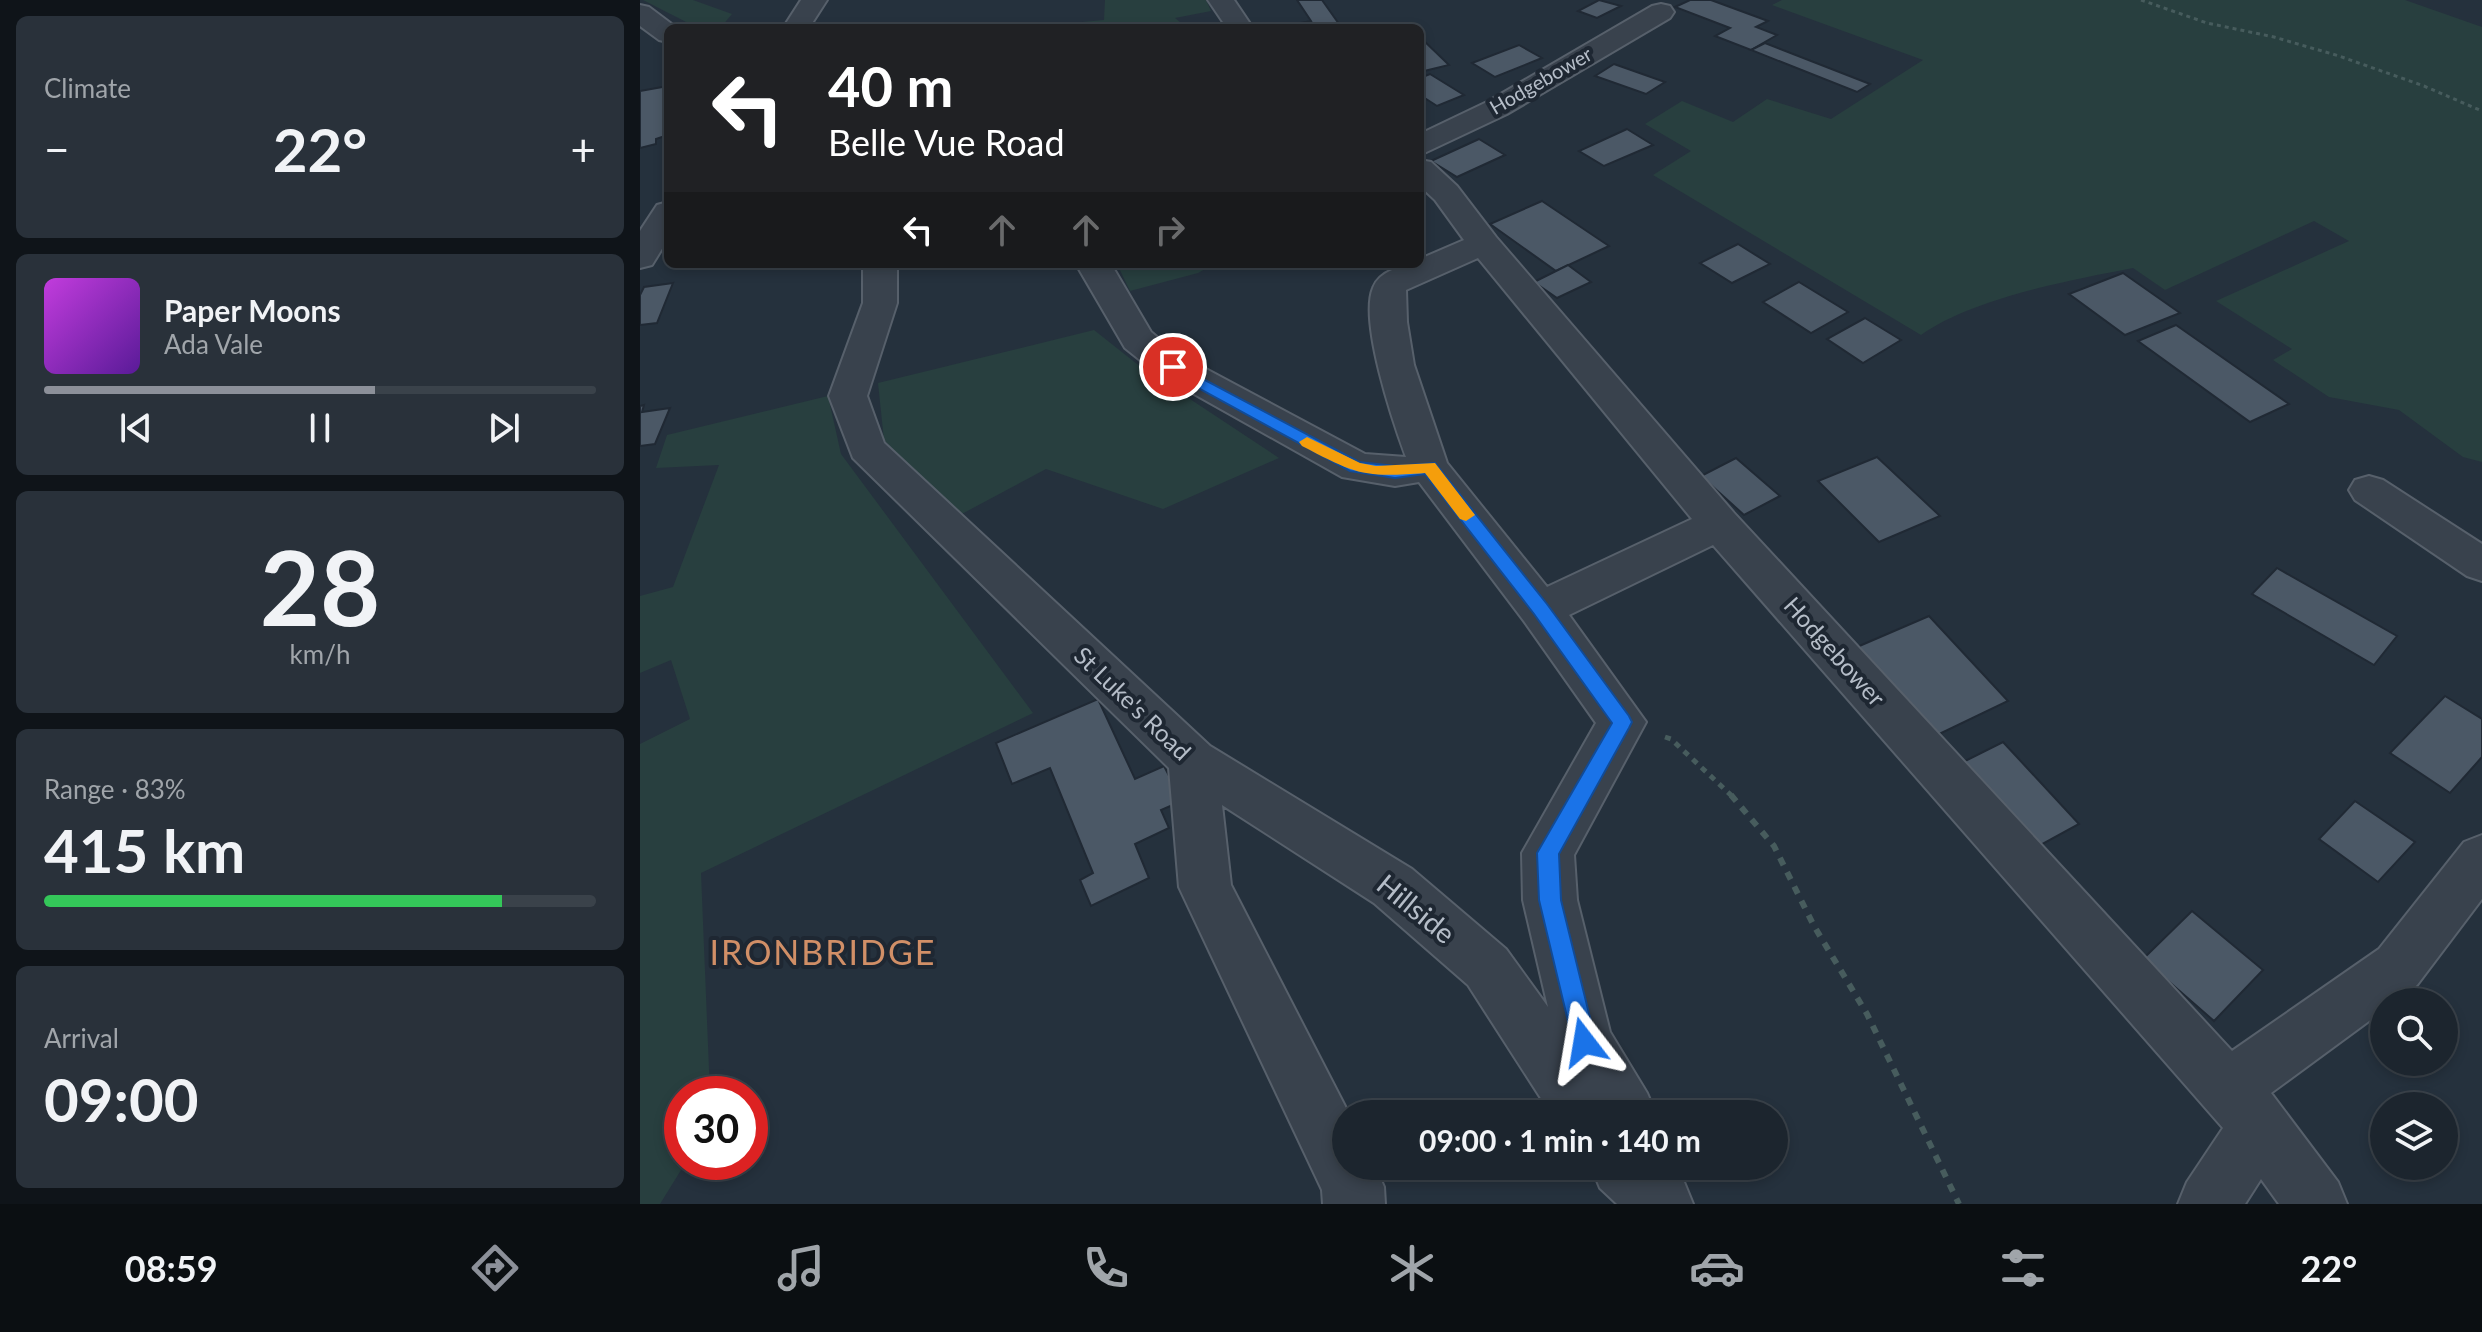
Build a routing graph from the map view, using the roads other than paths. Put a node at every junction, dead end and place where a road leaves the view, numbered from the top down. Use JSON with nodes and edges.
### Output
{"nodes":[{"id":1,"x":814,"y":0,"type":"edge"},
{"id":2,"x":1221,"y":0,"type":"edge"},
{"id":3,"x":1661,"y":12,"type":"dead end"},
{"id":4,"x":640,"y":13,"type":"edge"},
{"id":5,"x":799,"y":24,"type":"edge"},
{"id":6,"x":1237,"y":24,"type":"edge"},
{"id":7,"x":664,"y":31,"type":"edge"},
{"id":8,"x":1424,"y":144,"type":"edge"},
{"id":9,"x":1424,"y":173,"type":"edge"},
{"id":10,"x":664,"y":219,"type":"edge"},
{"id":11,"x":1484,"y":244,"type":"junction"},
{"id":12,"x":640,"y":258,"type":"edge"},
{"id":13,"x":880,"y":268,"type":"edge"},
{"id":14,"x":1096,"y":268,"type":"edge"},
{"id":15,"x":1429,"y":467,"type":"junction"},
{"id":16,"x":2369,"y":490,"type":"dead end"},
{"id":17,"x":1719,"y":524,"type":"junction"},
{"id":18,"x":2482,"y":565,"type":"edge"},
{"id":19,"x":1540,"y":609,"type":"junction"},
{"id":20,"x":1193,"y":760,"type":"junction"},
{"id":21,"x":2482,"y":858,"type":"edge"},
{"id":22,"x":1577,"y":1100,"type":"edge"},
{"id":23,"x":1618,"y":1100,"type":"edge"},
{"id":24,"x":2244,"y":1108,"type":"junction"},
{"id":25,"x":1638,"y":1180,"type":"edge"},
{"id":26,"x":1662,"y":1180,"type":"edge"},
{"id":27,"x":1354,"y":1204,"type":"edge"},
{"id":28,"x":1665,"y":1204,"type":"edge"},
{"id":29,"x":2209,"y":1204,"type":"edge"},
{"id":30,"x":2316,"y":1204,"type":"edge"}],
"edges":[{"from":1,"to":5,"type":"street"},
{"from":2,"to":6,"type":"street"},
{"from":3,"to":8,"type":"street","name":"Hodgebower"},
{"from":4,"to":7,"type":"street"},
{"from":9,"to":11,"type":"street","name":"Hodgebower"},
{"from":10,"to":12,"type":"street"},
{"from":11,"to":15,"type":"street"},
{"from":11,"to":17,"type":"street","name":"Hodgebower"},
{"from":13,"to":20,"type":"street","name":"St Luke's Road"},
{"from":14,"to":15,"type":"street"},
{"from":15,"to":19,"type":"street"},
{"from":16,"to":18,"type":"street"},
{"from":17,"to":19,"type":"street"},
{"from":17,"to":24,"type":"street","name":"Hodgebower"},
{"from":19,"to":23,"type":"street"},
{"from":20,"to":22,"type":"street","name":"Hillside"},
{"from":20,"to":27,"type":"street","name":"St Luke's Road"},
{"from":21,"to":24,"type":"street"},
{"from":24,"to":29,"type":"street"},
{"from":24,"to":30,"type":"street","name":"Hodgebower"},
{"from":25,"to":28,"type":"street"},
{"from":26,"to":28,"type":"street"}]}
